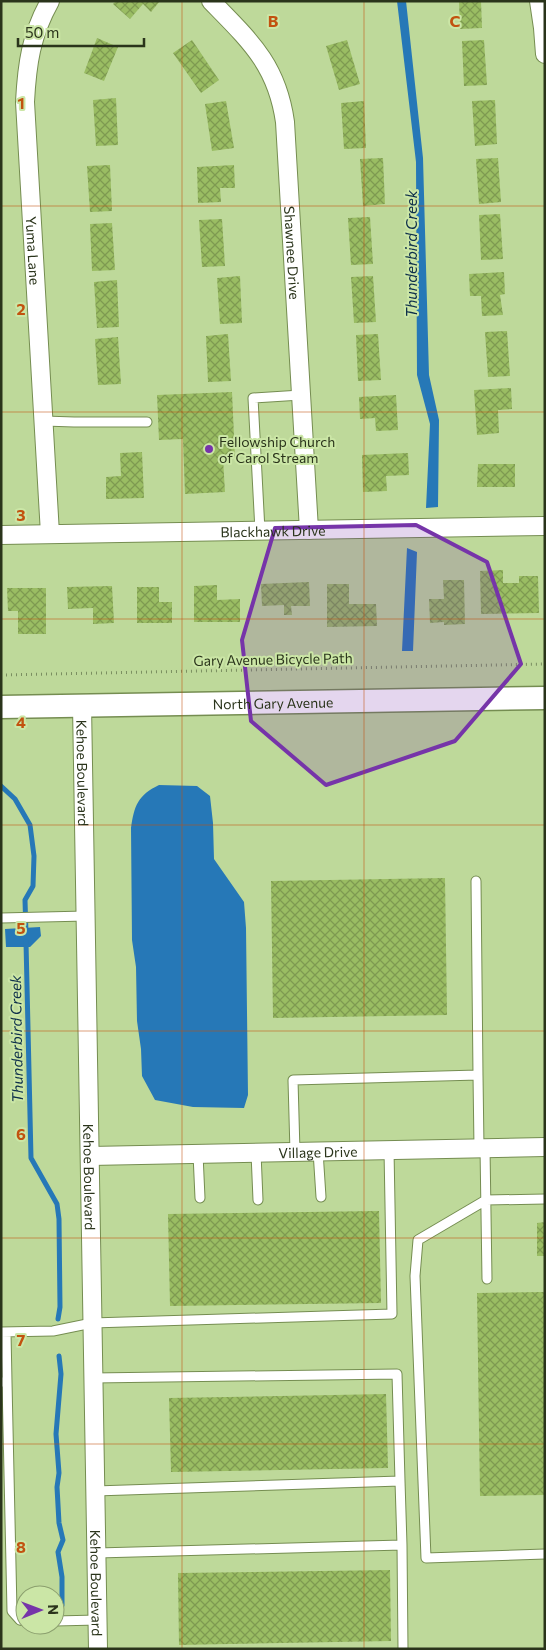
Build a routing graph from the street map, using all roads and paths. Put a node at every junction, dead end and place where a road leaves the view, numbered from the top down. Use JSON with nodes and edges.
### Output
{"nodes":[{"id":1,"x":50,"y":1,"type":"edge"},
{"id":2,"x":212,"y":1,"type":"edge"},
{"id":3,"x":539,"y":1,"type":"edge"},
{"id":4,"x":545,"y":54,"type":"edge"},
{"id":5,"x":301,"y":395,"type":"junction"},
{"id":6,"x":44,"y":421,"type":"junction"},
{"id":7,"x":147,"y":422,"type":"dead end"},
{"id":8,"x":545,"y":526,"type":"edge"},
{"id":9,"x":309,"y":530,"type":"junction"},
{"id":10,"x":260,"y":531,"type":"junction"},
{"id":11,"x":50,"y":534,"type":"junction"},
{"id":12,"x":1,"y":535,"type":"edge"},
{"id":13,"x":545,"y":664,"type":"edge"},
{"id":14,"x":1,"y":675,"type":"edge"},
{"id":15,"x":545,"y":698,"type":"edge"},
{"id":16,"x":82,"y":705,"type":"junction"},
{"id":17,"x":1,"y":707,"type":"edge"},
{"id":18,"x":476,"y":881,"type":"dead end"},
{"id":19,"x":86,"y":916,"type":"junction"},
{"id":20,"x":1,"y":918,"type":"edge"},
{"id":21,"x":478,"y":1075,"type":"junction"},
{"id":22,"x":545,"y":1147,"type":"edge"},
{"id":23,"x":482,"y":1148,"type":"junction"},
{"id":24,"x":389,"y":1150,"type":"junction"},
{"id":25,"x":318,"y":1151,"type":"junction"},
{"id":26,"x":295,"y":1152,"type":"junction"},
{"id":27,"x":256,"y":1153,"type":"junction"},
{"id":28,"x":198,"y":1154,"type":"junction"},
{"id":29,"x":90,"y":1156,"type":"junction"},
{"id":30,"x":321,"y":1197,"type":"dead end"},
{"id":31,"x":200,"y":1198,"type":"dead end"},
{"id":32,"x":545,"y":1199,"type":"edge"},
{"id":33,"x":258,"y":1200,"type":"dead end"},
{"id":34,"x":486,"y":1200,"type":"junction"},
{"id":35,"x":487,"y":1279,"type":"dead end"},
{"id":36,"x":92,"y":1323,"type":"junction"},
{"id":37,"x":3,"y":1332,"type":"edge"},
{"id":38,"x":92,"y":1378,"type":"junction"},
{"id":39,"x":4,"y":1382,"type":"edge"},
{"id":40,"x":400,"y":1481,"type":"junction"},
{"id":41,"x":95,"y":1491,"type":"junction"},
{"id":42,"x":402,"y":1545,"type":"junction"},
{"id":43,"x":97,"y":1553,"type":"junction"},
{"id":44,"x":545,"y":1554,"type":"edge"},
{"id":45,"x":15,"y":1615,"type":"edge"},
{"id":46,"x":98,"y":1620,"type":"junction"},
{"id":47,"x":65,"y":1621,"type":"edge"},
{"id":48,"x":98,"y":1649,"type":"edge"},
{"id":49,"x":403,"y":1649,"type":"edge"}],
"edges":[{"from":1,"to":6,"type":"street","name":"Yuma Lane"},
{"from":2,"to":5,"type":"street","name":"Shawnee Drive"},
{"from":3,"to":4,"type":"street"},
{"from":5,"to":9,"type":"street","name":"Shawnee Drive"},
{"from":5,"to":10,"type":"lane"},
{"from":6,"to":7,"type":"lane"},
{"from":6,"to":11,"type":"street","name":"Yuma Lane"},
{"from":8,"to":9,"type":"street","name":"Blackhawk Drive"},
{"from":9,"to":10,"type":"street","name":"Blackhawk Drive"},
{"from":10,"to":11,"type":"street","name":"Blackhawk Drive"},
{"from":11,"to":12,"type":"street","name":"Blackhawk Drive"},
{"from":13,"to":14,"type":"path","name":"Gary Avenue Bicycle Path"},
{"from":15,"to":16,"type":"street","name":"North Gary Avenue"},
{"from":16,"to":17,"type":"street","name":"North Gary Avenue"},
{"from":16,"to":19,"type":"street","name":"Kehoe Boulevard"},
{"from":18,"to":21,"type":"lane"},
{"from":19,"to":20,"type":"lane"},
{"from":19,"to":29,"type":"street","name":"Kehoe Boulevard"},
{"from":21,"to":23,"type":"lane"},
{"from":21,"to":26,"type":"lane"},
{"from":22,"to":23,"type":"street","name":"Village Drive"},
{"from":23,"to":24,"type":"street","name":"Village Drive"},
{"from":23,"to":34,"type":"lane"},
{"from":24,"to":25,"type":"street","name":"Village Drive"},
{"from":24,"to":36,"type":"lane"},
{"from":25,"to":26,"type":"street","name":"Village Drive"},
{"from":25,"to":30,"type":"lane"},
{"from":26,"to":27,"type":"street","name":"Village Drive"},
{"from":27,"to":28,"type":"street","name":"Village Drive"},
{"from":27,"to":33,"type":"lane"},
{"from":28,"to":29,"type":"street","name":"Village Drive"},
{"from":28,"to":31,"type":"lane"},
{"from":29,"to":36,"type":"street","name":"Kehoe Boulevard"},
{"from":32,"to":34,"type":"lane"},
{"from":34,"to":35,"type":"lane"},
{"from":34,"to":44,"type":"lane"},
{"from":36,"to":37,"type":"lane"},
{"from":36,"to":38,"type":"street","name":"Kehoe Boulevard"},
{"from":37,"to":39,"type":"lane"},
{"from":38,"to":40,"type":"lane"},
{"from":38,"to":41,"type":"street","name":"Kehoe Boulevard"},
{"from":39,"to":45,"type":"lane"},
{"from":40,"to":41,"type":"lane"},
{"from":40,"to":42,"type":"lane"},
{"from":41,"to":43,"type":"street","name":"Kehoe Boulevard"},
{"from":42,"to":43,"type":"lane"},
{"from":42,"to":49,"type":"lane"},
{"from":43,"to":46,"type":"street","name":"Kehoe Boulevard"},
{"from":46,"to":47,"type":"lane"},
{"from":46,"to":48,"type":"street","name":"Kehoe Boulevard"}]}
